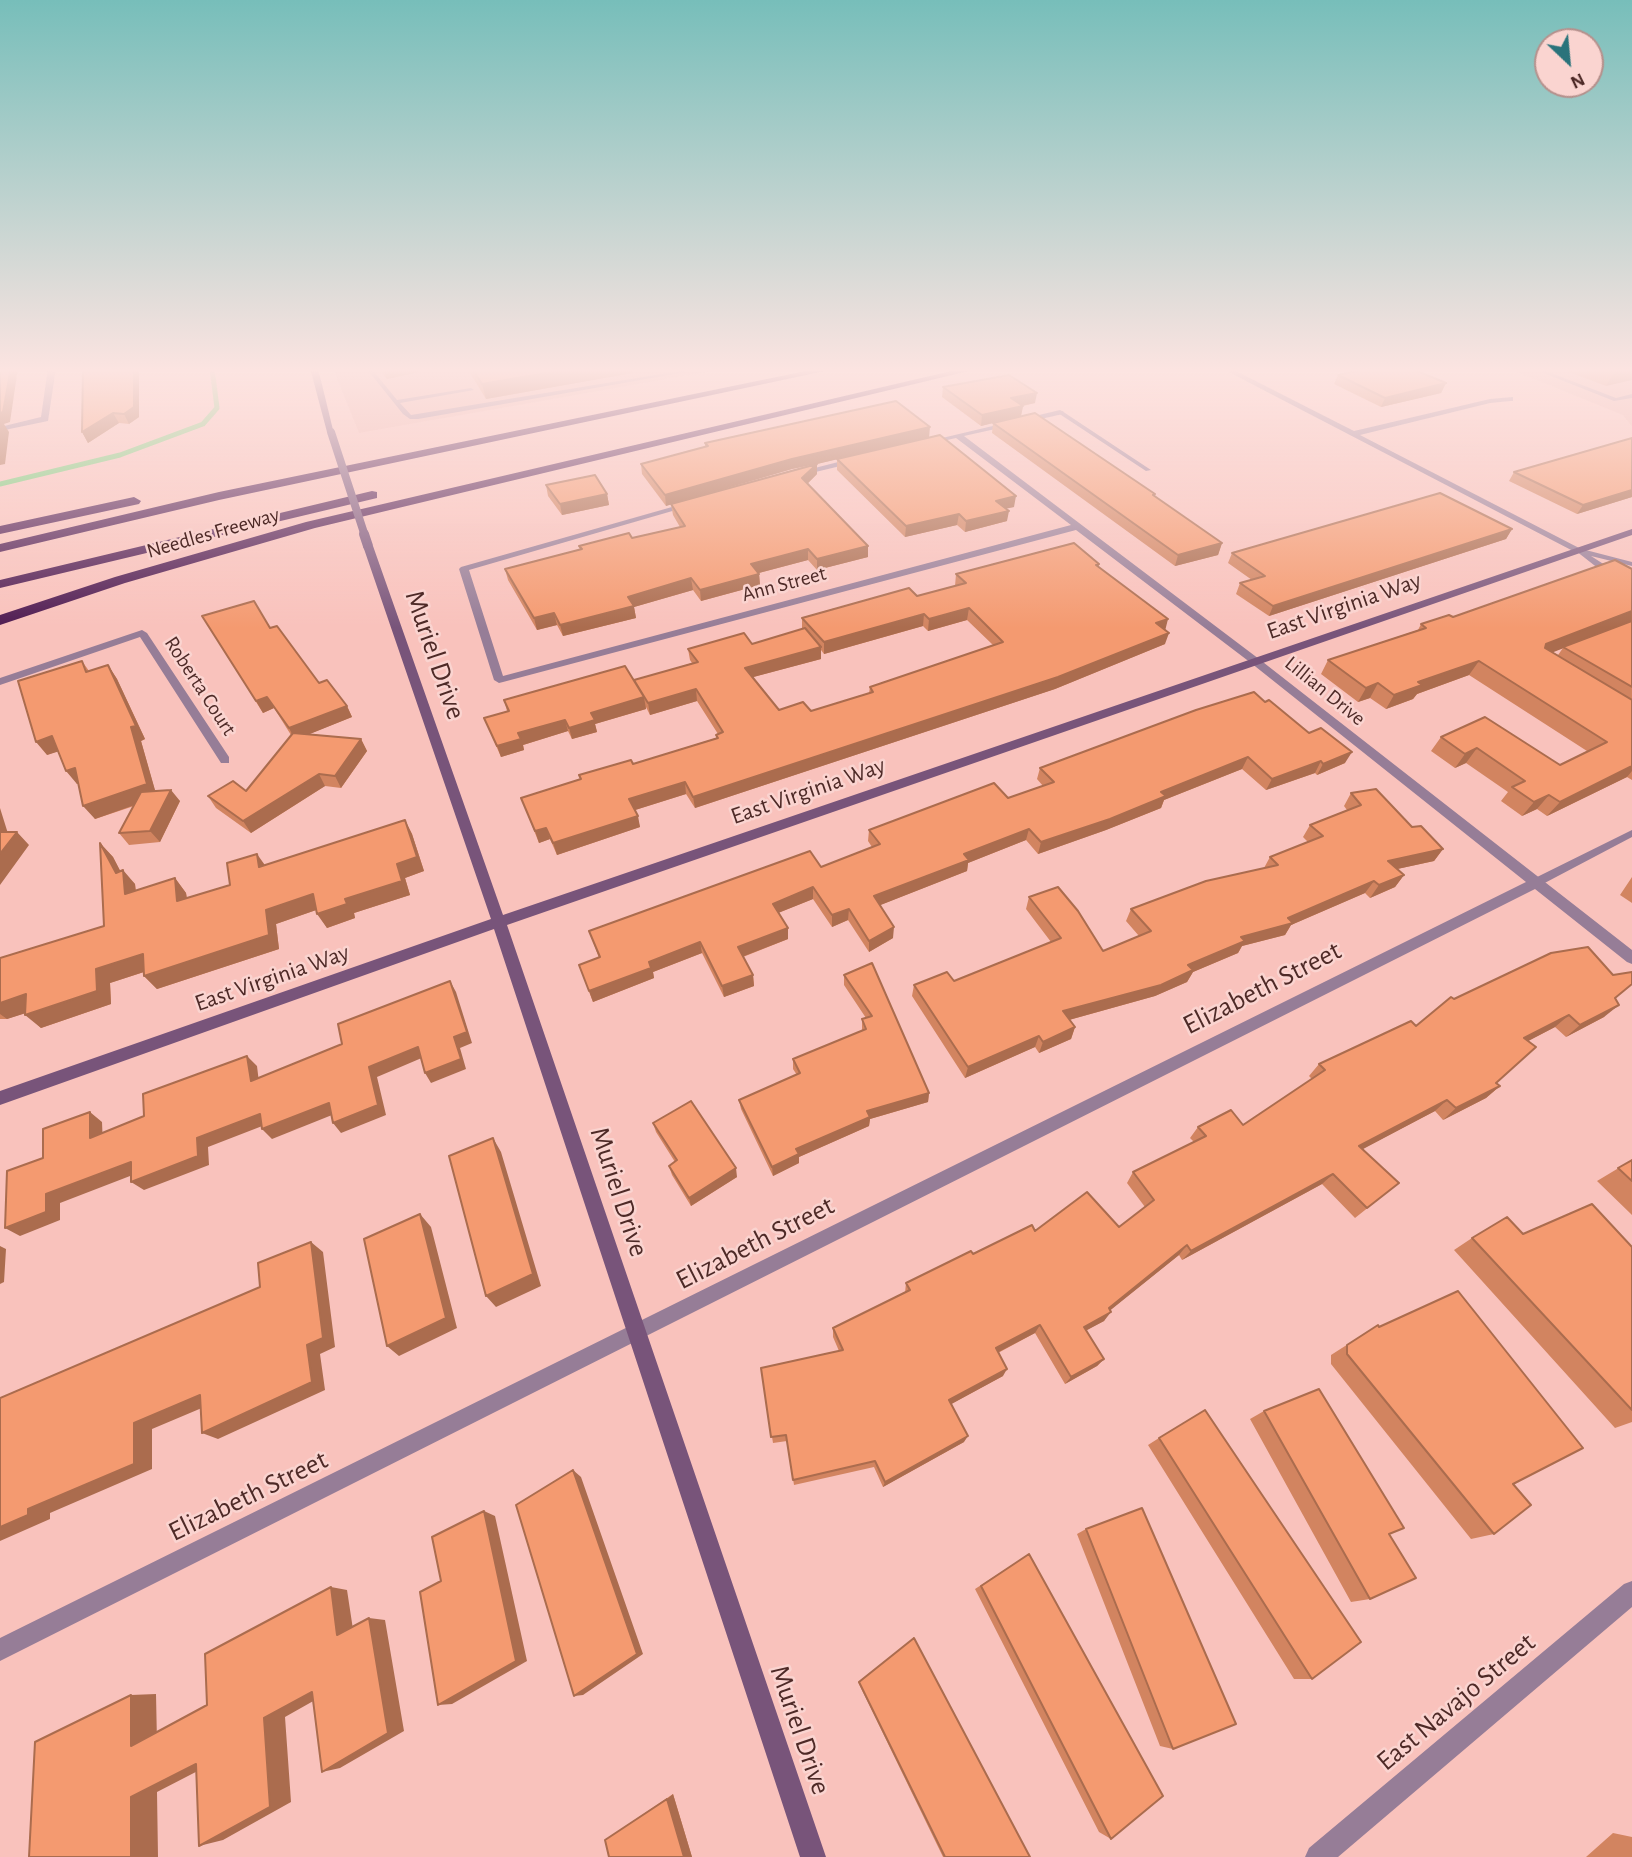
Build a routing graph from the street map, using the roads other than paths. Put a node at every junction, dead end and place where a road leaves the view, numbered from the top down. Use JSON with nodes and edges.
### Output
{"nodes":[{"id":1,"x":338,"y":455,"type":"edge"},
{"id":2,"x":379,"y":455,"type":"edge"},
{"id":3,"x":417,"y":455,"type":"edge"},
{"id":4,"x":562,"y":455,"type":"edge"},
{"id":5,"x":609,"y":455,"type":"edge"},
{"id":6,"x":983,"y":455,"type":"edge"},
{"id":7,"x":1125,"y":455,"type":"edge"},
{"id":8,"x":1393,"y":455,"type":"edge"},
{"id":9,"x":863,"y":458,"type":"edge"},
{"id":10,"x":1148,"y":470,"type":"dead end"},
{"id":11,"x":782,"y":478,"type":"edge"},
{"id":12,"x":436,"y":481,"type":"dead end"},
{"id":13,"x":386,"y":492,"type":"dead end"},
{"id":14,"x":703,"y":500,"type":"edge"},
{"id":15,"x":1079,"y":526,"type":"junction"},
{"id":16,"x":0,"y":530,"type":"edge"},
{"id":17,"x":1632,"y":532,"type":"edge"},
{"id":18,"x":0,"y":548,"type":"edge"},
{"id":19,"x":1578,"y":551,"type":"junction"},
{"id":20,"x":1632,"y":564,"type":"edge"},
{"id":21,"x":1632,"y":576,"type":"edge"},
{"id":22,"x":0,"y":584,"type":"edge"},
{"id":23,"x":0,"y":620,"type":"edge"},
{"id":24,"x":1255,"y":660,"type":"junction"},
{"id":25,"x":0,"y":682,"type":"edge"},
{"id":26,"x":225,"y":760,"type":"dead end"},
{"id":27,"x":1632,"y":833,"type":"edge"},
{"id":28,"x":1535,"y":883,"type":"junction"},
{"id":29,"x":499,"y":922,"type":"junction"},
{"id":30,"x":1632,"y":958,"type":"edge"},
{"id":31,"x":0,"y":1098,"type":"edge"},
{"id":32,"x":636,"y":1334,"type":"junction"},
{"id":33,"x":1632,"y":1592,"type":"edge"},
{"id":34,"x":0,"y":1650,"type":"edge"},
{"id":35,"x":813,"y":1857,"type":"edge"},
{"id":36,"x":1318,"y":1857,"type":"edge"}],
"edges":[{"from":1,"to":29,"type":"street","name":"Muriel Drive","bridge":true},
{"from":2,"to":16,"type":"highway","name":"Needles Freeway"},
{"from":3,"to":18,"type":"highway"},
{"from":4,"to":12,"type":"highway"},
{"from":5,"to":23,"type":"highway","name":"Needles Freeway"},
{"from":6,"to":15,"type":"street","name":"Lillian Drive"},
{"from":7,"to":10,"type":"lane"},
{"from":8,"to":19,"type":"street"},
{"from":9,"to":11,"type":"street"},
{"from":13,"to":22,"type":"highway"},
{"from":14,"to":15,"type":"street","name":"Ann Street"},
{"from":15,"to":24,"type":"street","name":"Lillian Drive"},
{"from":17,"to":19,"type":"street","name":"East Virginia Way"},
{"from":19,"to":20,"type":"lane"},
{"from":19,"to":21,"type":"lane"},
{"from":19,"to":24,"type":"street","name":"East Virginia Way"},
{"from":24,"to":28,"type":"street","name":"Lillian Drive"},
{"from":24,"to":29,"type":"street","name":"East Virginia Way"},
{"from":25,"to":26,"type":"street","name":"Roberta Court"},
{"from":27,"to":28,"type":"lane"},
{"from":28,"to":30,"type":"street","name":"Lillian Drive"},
{"from":28,"to":32,"type":"street","name":"Elizabeth Street"},
{"from":29,"to":31,"type":"street","name":"East Virginia Way"},
{"from":29,"to":32,"type":"street","name":"Muriel Drive"},
{"from":32,"to":34,"type":"street","name":"Elizabeth Street"},
{"from":32,"to":35,"type":"street","name":"Muriel Drive"},
{"from":33,"to":36,"type":"street","name":"East Navajo Street"}]}
